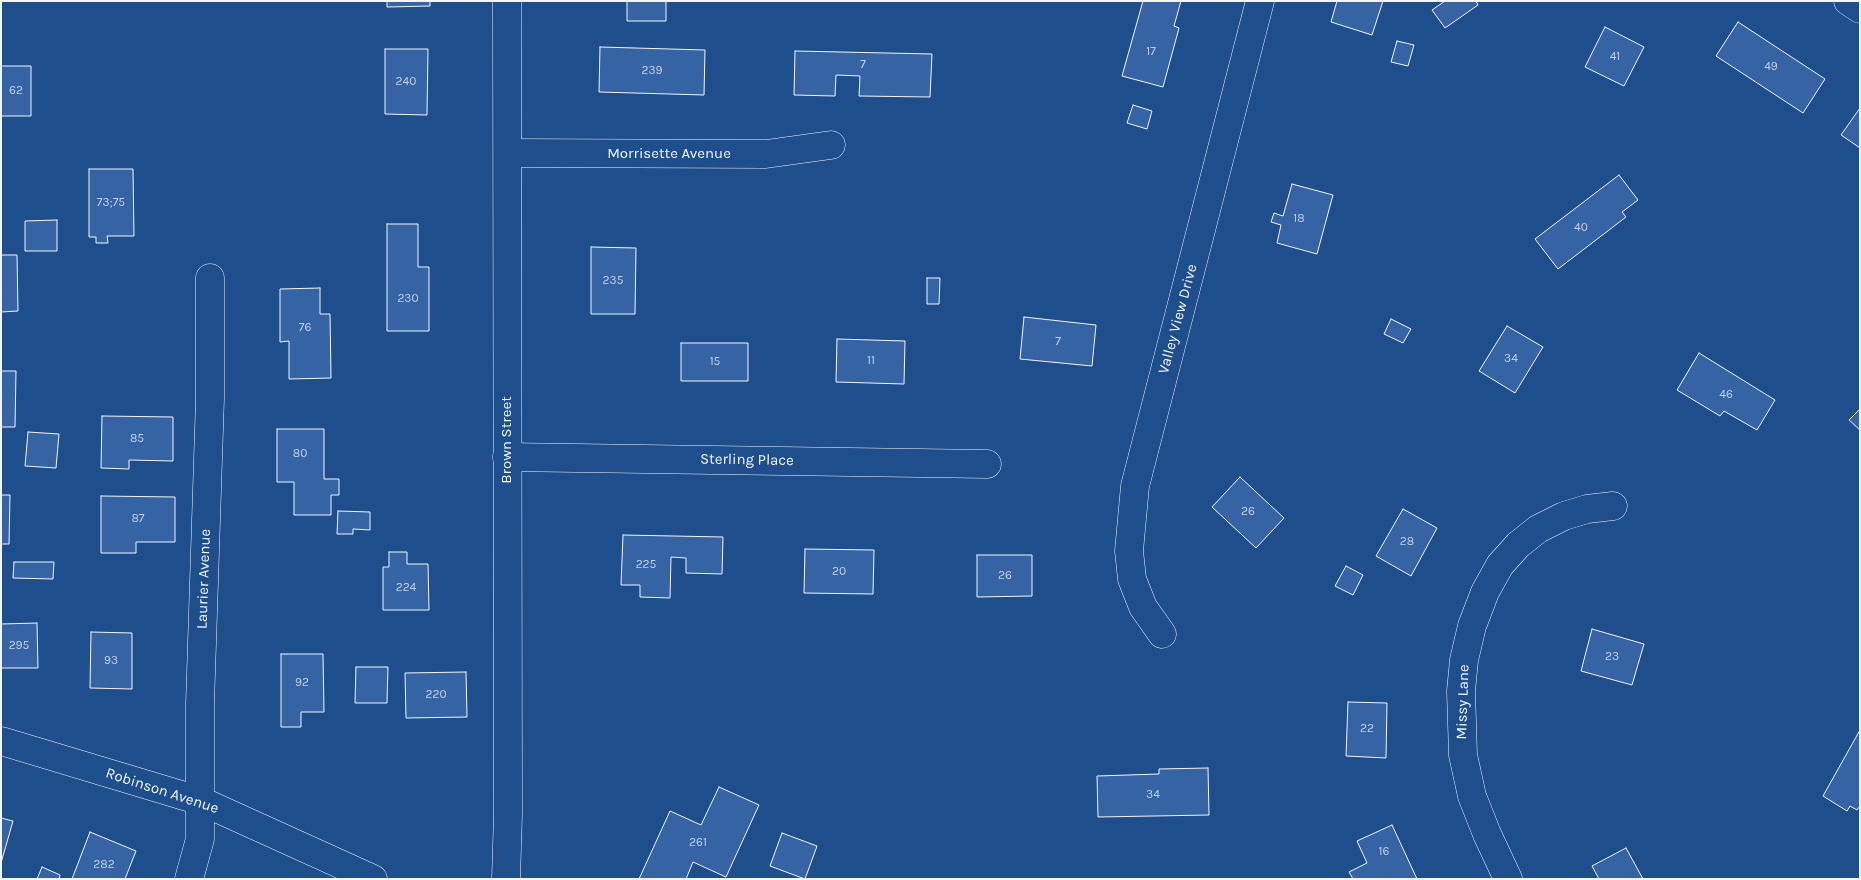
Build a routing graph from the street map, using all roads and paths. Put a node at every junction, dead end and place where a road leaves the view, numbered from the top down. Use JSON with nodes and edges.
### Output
{"nodes":[{"id":1,"x":508,"y":1,"type":"edge"},
{"id":2,"x":1260,"y":1,"type":"edge"},
{"id":3,"x":1848,"y":1,"type":"edge"},
{"id":4,"x":1860,"y":9,"type":"edge"},
{"id":5,"x":831,"y":145,"type":"dead end"},
{"id":6,"x":508,"y":153,"type":"junction"},
{"id":7,"x":210,"y":278,"type":"dead end"},
{"id":8,"x":507,"y":457,"type":"junction"},
{"id":9,"x":987,"y":464,"type":"dead end"},
{"id":10,"x":1613,"y":506,"type":"dead end"},
{"id":11,"x":1162,"y":634,"type":"dead end"},
{"id":12,"x":1,"y":741,"type":"edge"},
{"id":13,"x":201,"y":801,"type":"junction"},
{"id":14,"x":189,"y":879,"type":"edge"},
{"id":15,"x":373,"y":879,"type":"edge"},
{"id":16,"x":506,"y":879,"type":"edge"},
{"id":17,"x":1508,"y":879,"type":"edge"}],
"edges":[{"from":1,"to":6,"type":"street","name":"Brown Street"},
{"from":2,"to":11,"type":"street","name":"Valley View Drive"},
{"from":3,"to":4,"type":"street"},
{"from":5,"to":6,"type":"street","name":"Morrisette Avenue"},
{"from":6,"to":8,"type":"street","name":"Brown Street"},
{"from":7,"to":13,"type":"street","name":"Laurier Avenue"},
{"from":8,"to":9,"type":"street","name":"Sterling Place"},
{"from":8,"to":16,"type":"street","name":"Brown Street"},
{"from":10,"to":17,"type":"street","name":"Missy Lane"},
{"from":12,"to":13,"type":"street","name":"Robinson Avenue"},
{"from":13,"to":14,"type":"street","name":"Laurier Avenue"},
{"from":13,"to":15,"type":"street","name":"Robinson Avenue"}]}
